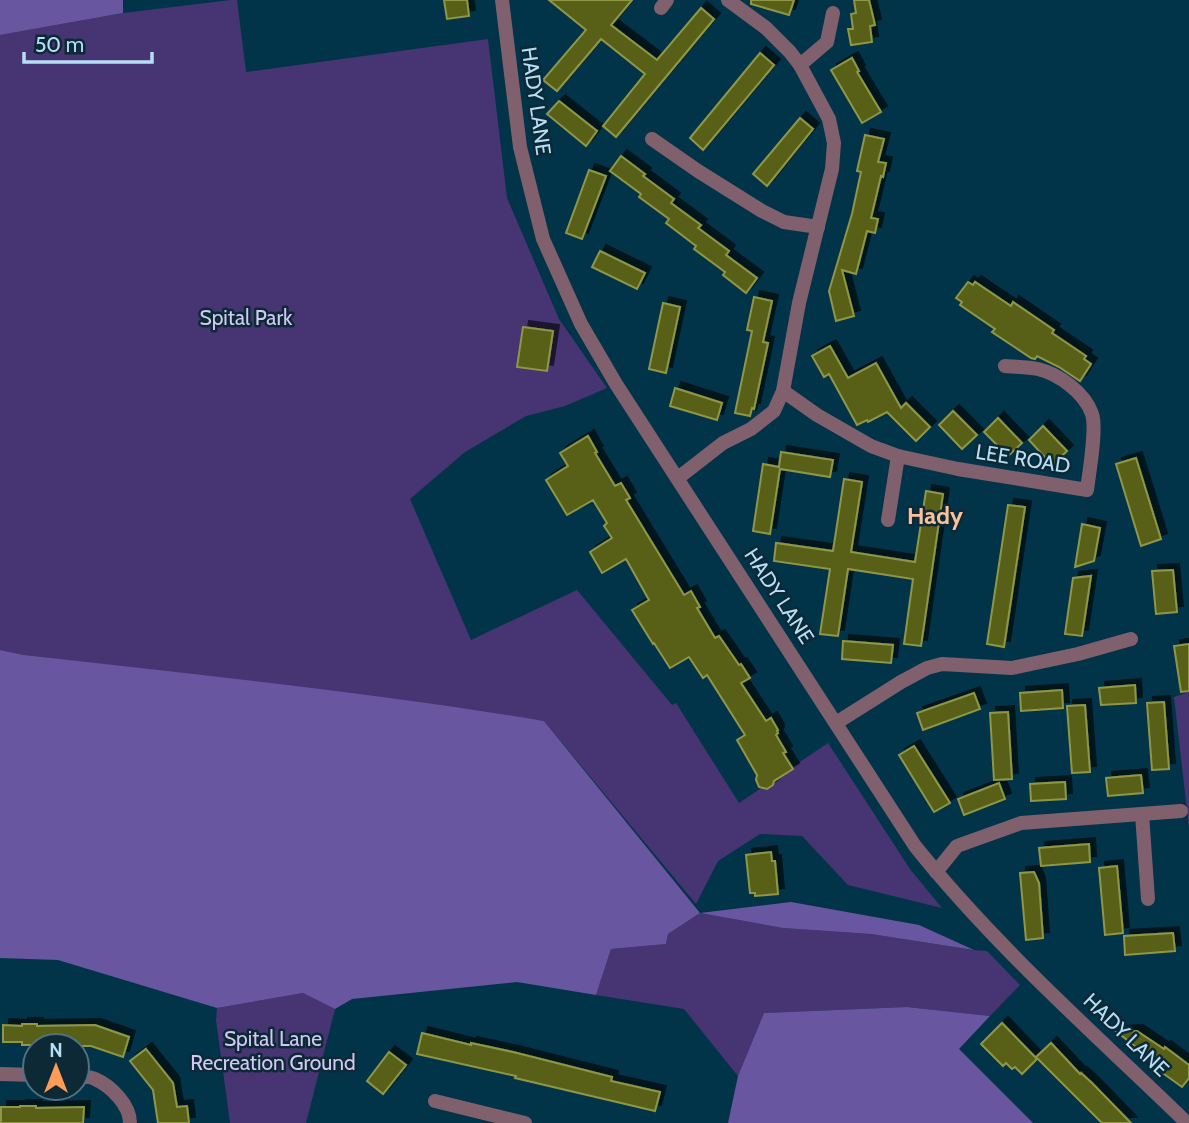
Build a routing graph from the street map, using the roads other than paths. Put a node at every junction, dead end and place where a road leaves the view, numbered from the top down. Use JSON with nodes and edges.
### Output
{"nodes":[{"id":1,"x":502,"y":0,"type":"edge"},
{"id":2,"x":728,"y":0,"type":"edge"},
{"id":3,"x":833,"y":13,"type":"dead end"},
{"id":4,"x":800,"y":65,"type":"junction"},
{"id":5,"x":652,"y":139,"type":"dead end"},
{"id":6,"x":818,"y":227,"type":"junction"},
{"id":7,"x":1005,"y":366,"type":"dead end"},
{"id":8,"x":783,"y":391,"type":"junction"},
{"id":9,"x":898,"y":456,"type":"junction"},
{"id":10,"x":678,"y":478,"type":"junction"},
{"id":11,"x":888,"y":520,"type":"dead end"},
{"id":12,"x":1131,"y":639,"type":"dead end"},
{"id":13,"x":836,"y":723,"type":"junction"},
{"id":14,"x":1181,"y":811,"type":"dead end"},
{"id":15,"x":1142,"y":814,"type":"junction"},
{"id":16,"x":936,"y":872,"type":"junction"},
{"id":17,"x":1148,"y":899,"type":"dead end"},
{"id":18,"x":0,"y":1074,"type":"edge"},
{"id":19,"x":21,"y":1075,"type":"edge"},
{"id":20,"x":91,"y":1077,"type":"edge"},
{"id":21,"x":435,"y":1101,"type":"dead end"},
{"id":22,"x":131,"y":1123,"type":"edge"},
{"id":23,"x":526,"y":1123,"type":"edge"},
{"id":24,"x":1187,"y":1123,"type":"edge"}],
"edges":[{"from":1,"to":10,"type":"street","name":"HADY LANE"},
{"from":2,"to":4,"type":"street"},
{"from":3,"to":4,"type":"street"},
{"from":4,"to":6,"type":"street"},
{"from":5,"to":6,"type":"street"},
{"from":6,"to":8,"type":"street"},
{"from":7,"to":9,"type":"street","name":"LEE ROAD"},
{"from":8,"to":9,"type":"street","name":"LEE ROAD"},
{"from":8,"to":10,"type":"street"},
{"from":9,"to":11,"type":"street"},
{"from":10,"to":13,"type":"street","name":"HADY LANE"},
{"from":12,"to":13,"type":"street"},
{"from":13,"to":16,"type":"street","name":"HADY LANE"},
{"from":14,"to":15,"type":"street"},
{"from":15,"to":16,"type":"street"},
{"from":15,"to":17,"type":"street"},
{"from":16,"to":24,"type":"street","name":"HADY LANE"},
{"from":18,"to":19,"type":"street"},
{"from":20,"to":22,"type":"street"},
{"from":21,"to":23,"type":"street"}]}
